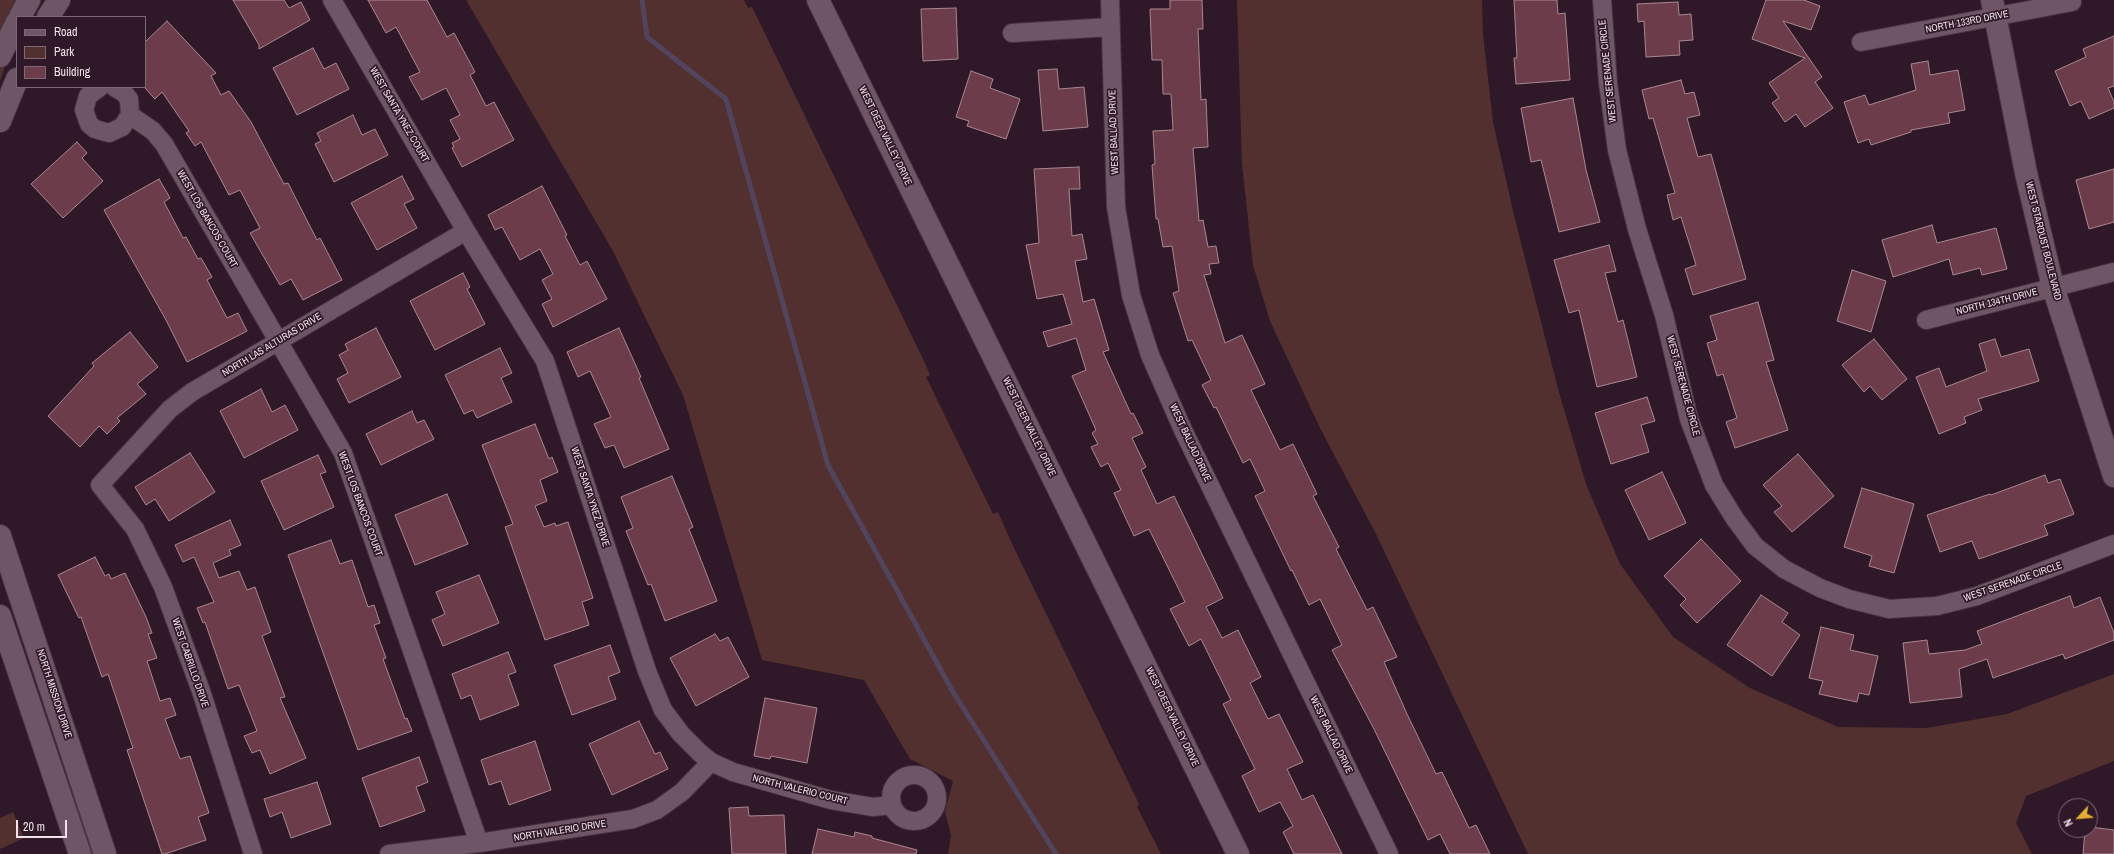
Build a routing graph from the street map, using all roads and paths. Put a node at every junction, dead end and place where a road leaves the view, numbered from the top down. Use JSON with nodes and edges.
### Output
{"nodes":[{"id":1,"x":29,"y":0,"type":"edge"},
{"id":2,"x":59,"y":0,"type":"edge"},
{"id":3,"x":332,"y":0,"type":"edge"},
{"id":4,"x":818,"y":0,"type":"edge"},
{"id":5,"x":1110,"y":0,"type":"edge"},
{"id":6,"x":1602,"y":0,"type":"edge"},
{"id":7,"x":2072,"y":2,"type":"dead end"},
{"id":8,"x":1994,"y":8,"type":"edge"},
{"id":9,"x":21,"y":16,"type":"edge"},
{"id":10,"x":49,"y":16,"type":"edge"},
{"id":11,"x":16,"y":24,"type":"edge"},
{"id":12,"x":1110,"y":27,"type":"junction"},
{"id":13,"x":1012,"y":34,"type":"dead end"},
{"id":14,"x":1861,"y":42,"type":"dead end"},
{"id":15,"x":0,"y":56,"type":"edge"},
{"id":16,"x":16,"y":81,"type":"edge"},
{"id":17,"x":99,"y":88,"type":"edge"},
{"id":18,"x":116,"y":88,"type":"edge"},
{"id":19,"x":130,"y":115,"type":"junction"},
{"id":20,"x":0,"y":121,"type":"edge"},
{"id":21,"x":466,"y":231,"type":"junction"},
{"id":22,"x":2114,"y":272,"type":"edge"},
{"id":23,"x":2053,"y":287,"type":"junction"},
{"id":24,"x":1926,"y":320,"type":"dead end"},
{"id":25,"x":277,"y":341,"type":"junction"},
{"id":26,"x":2114,"y":476,"type":"edge"},
{"id":27,"x":100,"y":485,"type":"joint"},
{"id":28,"x":0,"y":536,"type":"edge"},
{"id":29,"x":2114,"y":544,"type":"edge"},
{"id":30,"x":0,"y":616,"type":"edge"},
{"id":31,"x":711,"y":762,"type":"junction"},
{"id":32,"x":892,"y":805,"type":"dead end"},
{"id":33,"x":479,"y":843,"type":"junction"},
{"id":34,"x":80,"y":854,"type":"edge"},
{"id":35,"x":105,"y":854,"type":"edge"},
{"id":36,"x":252,"y":854,"type":"edge"},
{"id":37,"x":389,"y":854,"type":"edge"},
{"id":38,"x":1238,"y":854,"type":"edge"},
{"id":39,"x":1389,"y":854,"type":"edge"}],
"edges":[{"from":1,"to":9,"type":"street"},
{"from":2,"to":10,"type":"street"},
{"from":3,"to":21,"type":"street","name":"WEST SANTA YNEZ COURT"},
{"from":4,"to":38,"type":"street","name":"WEST DEER VALLEY DRIVE"},
{"from":5,"to":12,"type":"street","name":"WEST BALLAD DRIVE"},
{"from":6,"to":29,"type":"street","name":"WEST SERENADE CIRCLE"},
{"from":7,"to":8,"type":"street","name":"NORTH 133RD DRIVE"},
{"from":8,"to":14,"type":"street","name":"NORTH 133RD DRIVE"},
{"from":8,"to":23,"type":"street","name":"WEST STARDUST BOULEVARD"},
{"from":11,"to":15,"type":"street"},
{"from":12,"to":13,"type":"street"},
{"from":12,"to":39,"type":"street","name":"WEST BALLAD DRIVE"},
{"from":16,"to":20,"type":"street"},
{"from":17,"to":19,"type":"street"},
{"from":18,"to":19,"type":"street"},
{"from":19,"to":25,"type":"street","name":"WEST LOS BANCOS COURT"},
{"from":21,"to":25,"type":"street","name":"NORTH LAS ALTURAS DRIVE"},
{"from":21,"to":31,"type":"street","name":"WEST SANTA YNEZ DRIVE"},
{"from":22,"to":23,"type":"street","name":"NORTH 134TH DRIVE"},
{"from":23,"to":24,"type":"street","name":"NORTH 134TH DRIVE"},
{"from":23,"to":26,"type":"street","name":"WEST STARDUST BOULEVARD"},
{"from":25,"to":27,"type":"street","name":"NORTH LAS ALTURAS DRIVE"},
{"from":25,"to":33,"type":"street","name":"WEST LOS BANCOS COURT"},
{"from":27,"to":36,"type":"street","name":"WEST CABRILLO DRIVE"},
{"from":28,"to":35,"type":"street","name":"NORTH MISSION DRIVE"},
{"from":30,"to":34,"type":"street"},
{"from":31,"to":32,"type":"street","name":"NORTH VALERIO COURT"},
{"from":31,"to":33,"type":"street","name":"NORTH VALERIO DRIVE"},
{"from":33,"to":37,"type":"street","name":"NORTH VALERIO DRIVE"}]}
